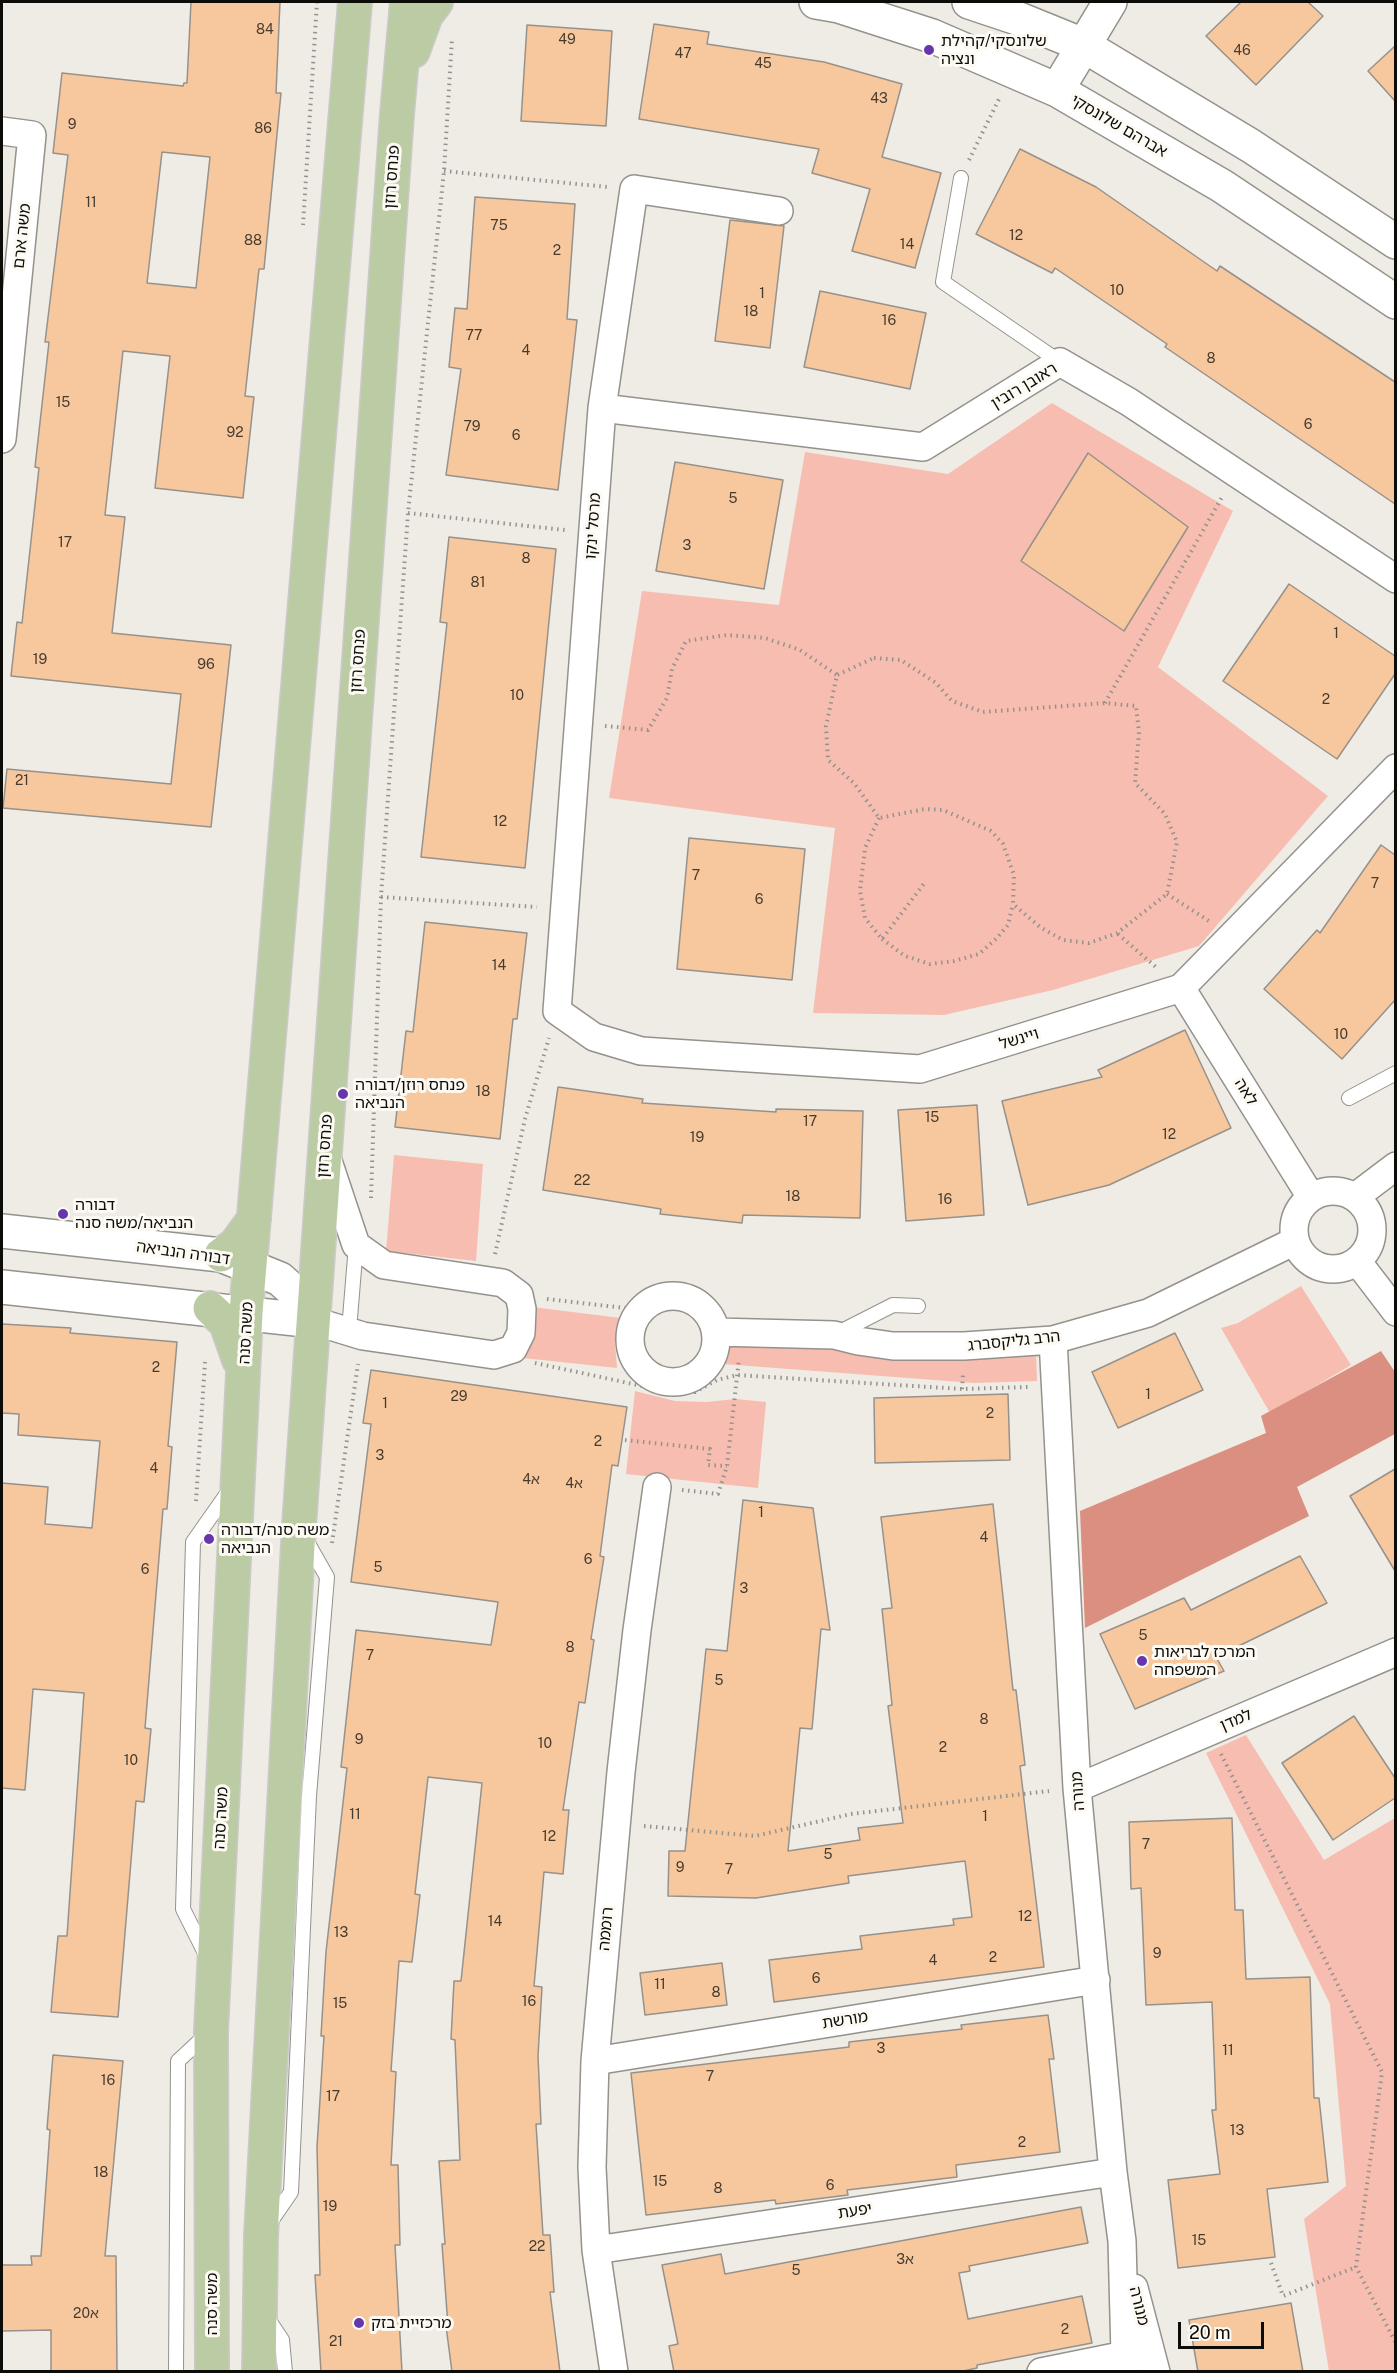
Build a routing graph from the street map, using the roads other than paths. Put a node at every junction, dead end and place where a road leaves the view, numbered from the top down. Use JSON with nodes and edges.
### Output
{"nodes":[{"id":1,"x":340,"y":2,"type":"edge"},
{"id":2,"x":355,"y":2,"type":"edge"},
{"id":3,"x":407,"y":2,"type":"edge"},
{"id":4,"x":436,"y":2,"type":"edge"},
{"id":5,"x":816,"y":2,"type":"edge"},
{"id":6,"x":969,"y":2,"type":"edge"},
{"id":7,"x":1110,"y":2,"type":"edge"},
{"id":8,"x":1083,"y":45,"type":"junction"},
{"id":9,"x":350,"y":53,"type":"junction"},
{"id":10,"x":1057,"y":90,"type":"junction"},
{"id":11,"x":397,"y":114,"type":"junction"},
{"id":12,"x":2,"y":131,"type":"edge"},
{"id":13,"x":961,"y":178,"type":"road end"},
{"id":14,"x":779,"y":211,"type":"dead end"},
{"id":15,"x":1395,"y":242,"type":"edge"},
{"id":16,"x":1395,"y":302,"type":"edge"},
{"id":17,"x":1060,"y":362,"type":"junction"},
{"id":18,"x":602,"y":408,"type":"junction"},
{"id":19,"x":2,"y":439,"type":"edge"},
{"id":20,"x":1395,"y":579,"type":"edge"},
{"id":21,"x":1395,"y":768,"type":"edge"},
{"id":22,"x":1180,"y":988,"type":"junction"},
{"id":23,"x":557,"y":1011,"type":"joint"},
{"id":24,"x":1395,"y":1073,"type":"edge"},
{"id":25,"x":1349,"y":1098,"type":"dead end"},
{"id":26,"x":324,"y":1149,"type":"junction"},
{"id":27,"x":1395,"y":1166,"type":"edge"},
{"id":28,"x":1311,"y":1197,"type":"junction"},
{"id":29,"x":1354,"y":1197,"type":"junction"},
{"id":30,"x":2,"y":1231,"type":"edge"},
{"id":31,"x":1295,"y":1241,"type":"junction"},
{"id":32,"x":356,"y":1245,"type":"junction"},
{"id":33,"x":236,"y":1260,"type":"junction"},
{"id":34,"x":1357,"y":1261,"type":"junction"},
{"id":35,"x":2,"y":1287,"type":"edge"},
{"id":36,"x":918,"y":1306,"type":"dead end"},
{"id":37,"x":210,"y":1308,"type":"junction"},
{"id":38,"x":246,"y":1312,"type":"junction"},
{"id":39,"x":1395,"y":1312,"type":"edge"},
{"id":40,"x":339,"y":1329,"type":"junction"},
{"id":41,"x":728,"y":1332,"type":"junction"},
{"id":42,"x":834,"y":1335,"type":"junction"},
{"id":43,"x":1053,"y":1340,"type":"junction"},
{"id":44,"x":244,"y":1373,"type":"junction"},
{"id":45,"x":237,"y":1478,"type":"junction"},
{"id":46,"x":657,"y":1487,"type":"road end"},
{"id":47,"x":299,"y":1526,"type":"junction"},
{"id":48,"x":1395,"y":1652,"type":"edge"},
{"id":49,"x":285,"y":1772,"type":"junction"},
{"id":50,"x":1077,"y":1788,"type":"junction"},
{"id":51,"x":309,"y":1796,"type":"junction"},
{"id":52,"x":214,"y":1970,"type":"junction"},
{"id":53,"x":1096,"y":1980,"type":"junction"},
{"id":54,"x":211,"y":2031,"type":"junction"},
{"id":55,"x":595,"y":2061,"type":"junction"},
{"id":56,"x":1113,"y":2172,"type":"junction"},
{"id":57,"x":261,"y":2236,"type":"junction"},
{"id":58,"x":1122,"y":2241,"type":"junction"},
{"id":59,"x":596,"y":2250,"type":"junction"},
{"id":60,"x":258,"y":2306,"type":"junction"},
{"id":61,"x":1126,"y":2363,"type":"edge"},
{"id":62,"x":176,"y":2372,"type":"edge"},
{"id":63,"x":212,"y":2372,"type":"edge"},
{"id":64,"x":259,"y":2372,"type":"edge"},
{"id":65,"x":285,"y":2372,"type":"edge"},
{"id":66,"x":614,"y":2372,"type":"edge"},
{"id":67,"x":1041,"y":2372,"type":"edge"},
{"id":68,"x":1156,"y":2372,"type":"edge"}],
"edges":[{"from":1,"to":9,"type":"main road"},
{"from":2,"to":9,"type":"main road"},
{"from":3,"to":11,"type":"main road","name":"פנחס רוזן"},
{"from":4,"to":11,"type":"main road"},
{"from":5,"to":10,"type":"street","name":"אברהם שלונסקי"},
{"from":6,"to":8,"type":"street"},
{"from":7,"to":8,"type":"street"},
{"from":8,"to":10,"type":"street"},
{"from":8,"to":15,"type":"street"},
{"from":9,"to":33,"type":"main road"},
{"from":10,"to":16,"type":"street","name":"אברהם שלונסקי"},
{"from":11,"to":26,"type":"main road","name":"פנחס רוזן"},
{"from":12,"to":19,"type":"street","name":"משה ארם"},
{"from":13,"to":17,"type":"lane"},
{"from":14,"to":18,"type":"street","name":"מרסל ינקו"},
{"from":17,"to":18,"type":"street","name":"ראובן רובין"},
{"from":17,"to":20,"type":"street","name":"ראובן רובין"},
{"from":18,"to":23,"type":"street","name":"מרסל ינקו"},
{"from":21,"to":22,"type":"street","name":"ויינשל"},
{"from":22,"to":23,"type":"street","name":"ויינשל"},
{"from":22,"to":28,"type":"street","name":"לאה"},
{"from":24,"to":25,"type":"lane"},
{"from":26,"to":32,"type":"street"},
{"from":26,"to":40,"type":"main road","name":"פנחס רוזן"},
{"from":27,"to":29,"type":"street"},
{"from":28,"to":29,"type":"street"},
{"from":28,"to":31,"type":"street"},
{"from":29,"to":34,"type":"street"},
{"from":30,"to":33,"type":"street","name":"דבורה הנביאה"},
{"from":31,"to":34,"type":"street"},
{"from":31,"to":43,"type":"street","name":"הרב גליקסברג"},
{"from":32,"to":40,"type":"lane"},
{"from":32,"to":40,"type":"street"},
{"from":33,"to":38,"type":"main road","name":"משה סנה"},
{"from":33,"to":40,"type":"street","name":"דבורה הנביאה"},
{"from":34,"to":39,"type":"street"},
{"from":35,"to":37,"type":"street"},
{"from":36,"to":42,"type":"lane"},
{"from":37,"to":38,"type":"street"},
{"from":37,"to":44,"type":"main road"},
{"from":38,"to":40,"type":"street"},
{"from":38,"to":44,"type":"main road","name":"משה סנה"},
{"from":40,"to":47,"type":"main road"},
{"from":41,"to":41,"type":"street"},
{"from":41,"to":42,"type":"street","name":"הרב גליקסברג"},
{"from":42,"to":43,"type":"street","name":"הרב גליקסברג"},
{"from":43,"to":50,"type":"street","name":"מנורה"},
{"from":44,"to":45,"type":"main road","name":"משה סנה"},
{"from":45,"to":52,"type":"main road","name":"משה סנה"},
{"from":45,"to":52,"type":"lane"},
{"from":46,"to":55,"type":"street","name":"רוממה"},
{"from":47,"to":49,"type":"main road"},
{"from":47,"to":51,"type":"lane"},
{"from":48,"to":50,"type":"street","name":"למדן"},
{"from":49,"to":51,"type":"lane"},
{"from":49,"to":57,"type":"main road"},
{"from":50,"to":53,"type":"street","name":"מנורה"},
{"from":51,"to":57,"type":"lane"},
{"from":52,"to":54,"type":"main road","name":"משה סנה"},
{"from":53,"to":55,"type":"street","name":"מורשת"},
{"from":53,"to":56,"type":"street","name":"מנורה"},
{"from":54,"to":62,"type":"lane"},
{"from":54,"to":63,"type":"main road","name":"משה סנה"},
{"from":55,"to":59,"type":"street","name":"רוממה"},
{"from":56,"to":58,"type":"street","name":"מנורה"},
{"from":56,"to":59,"type":"street","name":"יפעת"},
{"from":57,"to":60,"type":"main road"},
{"from":58,"to":61,"type":"street","name":"מנורה"},
{"from":58,"to":68,"type":"street","name":"מנורה"},
{"from":59,"to":66,"type":"street","name":"רוממה"},
{"from":60,"to":64,"type":"main road"},
{"from":60,"to":65,"type":"lane"},
{"from":61,"to":67,"type":"street"}]}
